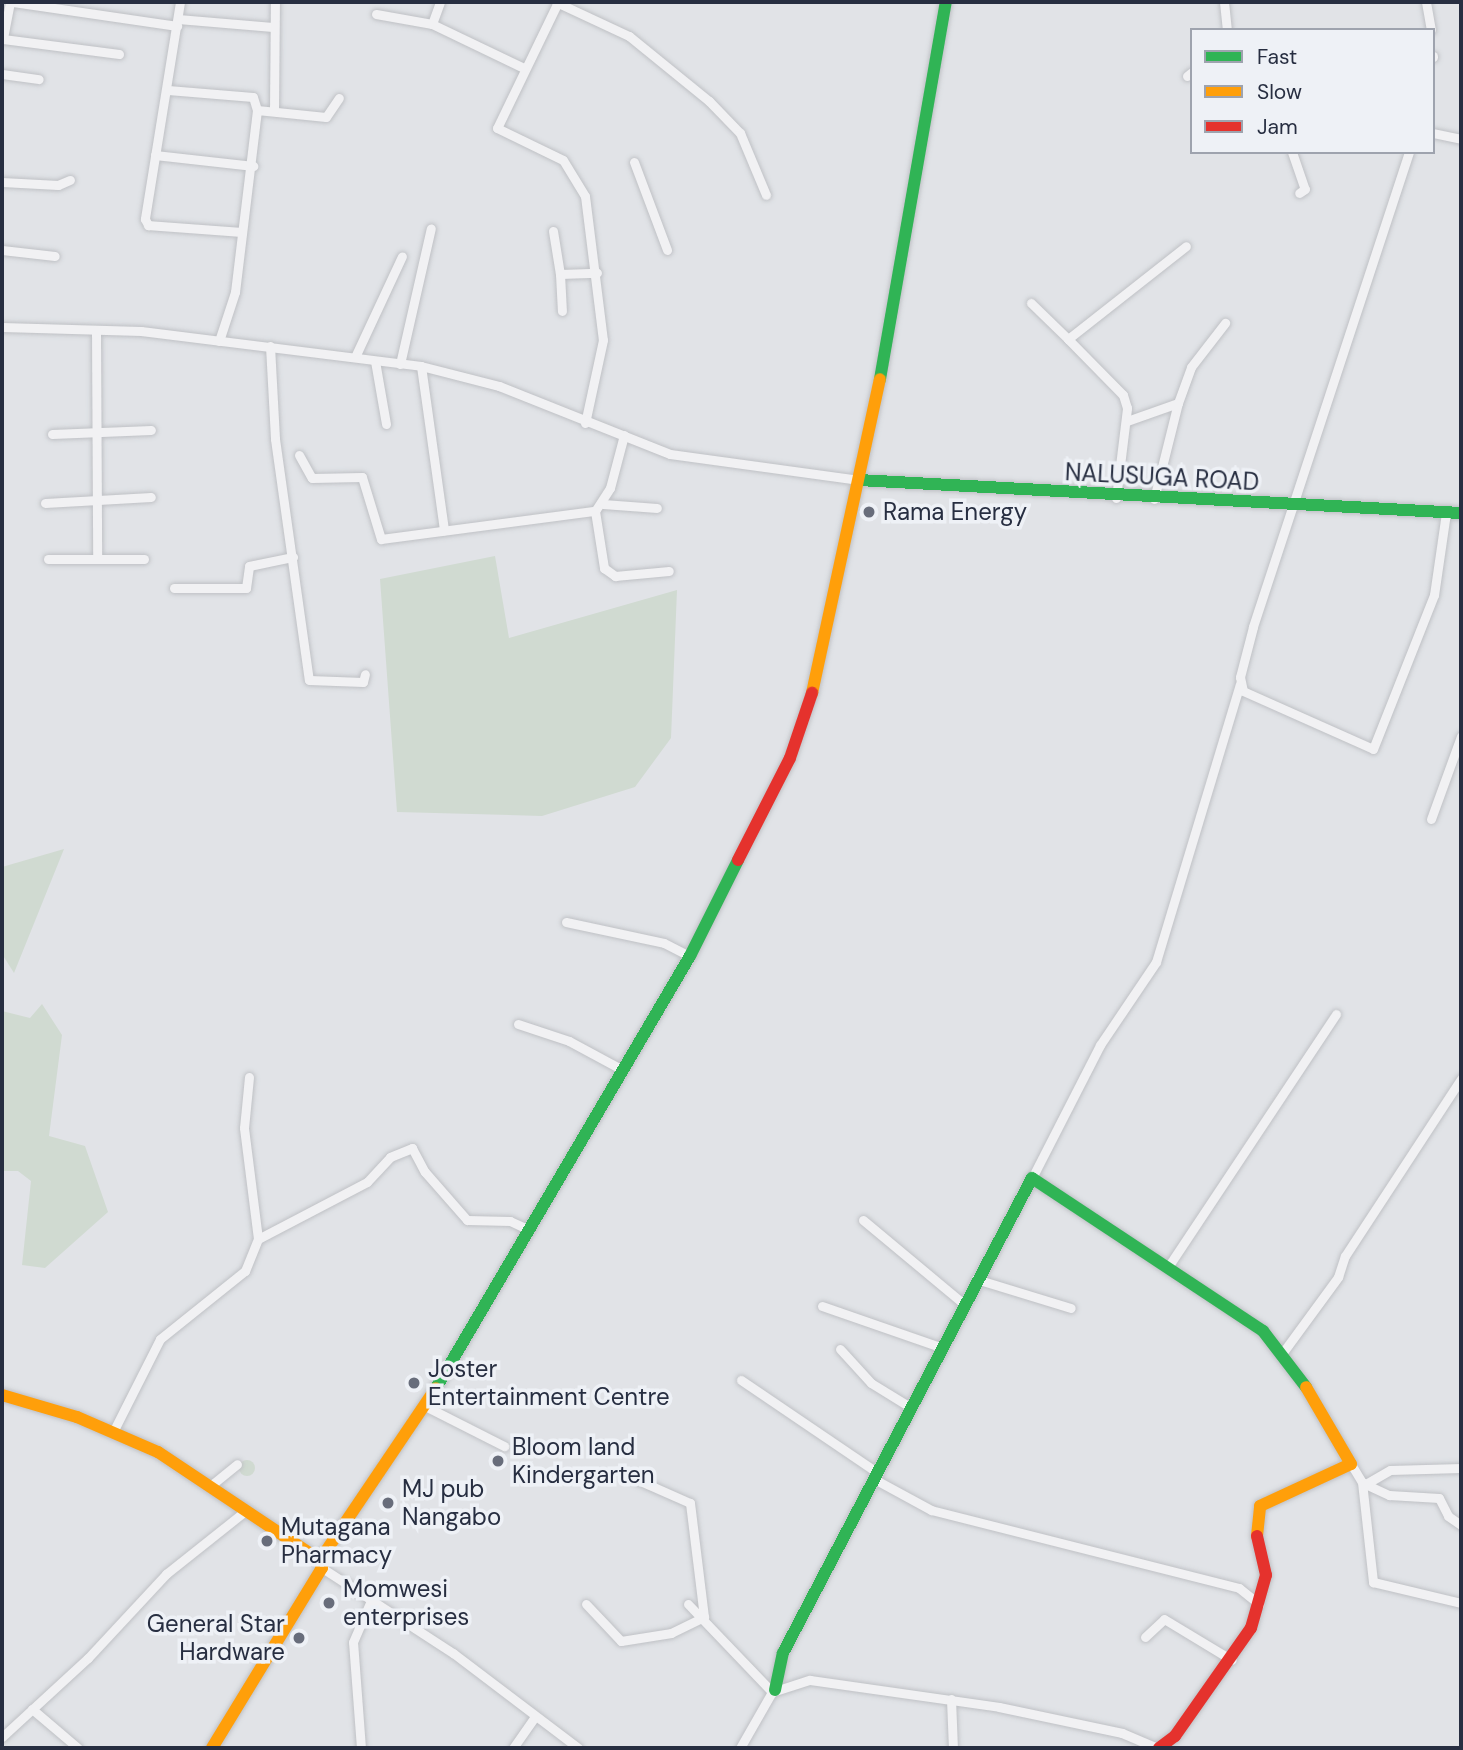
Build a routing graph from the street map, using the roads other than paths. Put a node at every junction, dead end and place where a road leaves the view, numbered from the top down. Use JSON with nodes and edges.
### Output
{"nodes":[{"id":1,"x":12,"y":2,"type":"edge"},
{"id":2,"x":180,"y":2,"type":"edge"},
{"id":3,"x":275,"y":2,"type":"edge"},
{"id":4,"x":440,"y":2,"type":"edge"},
{"id":5,"x":558,"y":2,"type":"edge"},
{"id":6,"x":946,"y":2,"type":"edge"},
{"id":7,"x":1224,"y":2,"type":"edge"},
{"id":8,"x":1426,"y":2,"type":"edge"},
{"id":9,"x":376,"y":14,"type":"dead end"},
{"id":10,"x":177,"y":23,"type":"junction"},
{"id":11,"x":432,"y":24,"type":"junction"},
{"id":12,"x":273,"y":27,"type":"junction"},
{"id":13,"x":1227,"y":28,"type":"edge"},
{"id":14,"x":1431,"y":28,"type":"edge"},
{"id":15,"x":119,"y":54,"type":"dead end"},
{"id":16,"x":524,"y":68,"type":"junction"},
{"id":17,"x":2,"y":74,"type":"edge"},
{"id":18,"x":39,"y":79,"type":"dead end"},
{"id":19,"x":168,"y":90,"type":"junction"},
{"id":20,"x":339,"y":98,"type":"dead end"},
{"id":21,"x":257,"y":110,"type":"junction"},
{"id":22,"x":274,"y":110,"type":"junction"},
{"id":23,"x":1435,"y":133,"type":"edge"},
{"id":24,"x":1461,"y":139,"type":"edge"},
{"id":25,"x":1293,"y":154,"type":"edge"},
{"id":26,"x":1408,"y":154,"type":"edge"},
{"id":27,"x":155,"y":155,"type":"junction"},
{"id":28,"x":634,"y":162,"type":"dead end"},
{"id":29,"x":253,"y":166,"type":"junction"},
{"id":30,"x":70,"y":180,"type":"dead end"},
{"id":31,"x":2,"y":182,"type":"edge"},
{"id":32,"x":1299,"y":193,"type":"dead end"},
{"id":33,"x":766,"y":195,"type":"dead end"},
{"id":34,"x":431,"y":229,"type":"dead end"},
{"id":35,"x":553,"y":231,"type":"dead end"},
{"id":36,"x":241,"y":232,"type":"junction"},
{"id":37,"x":1186,"y":246,"type":"dead end"},
{"id":38,"x":2,"y":250,"type":"edge"},
{"id":39,"x":667,"y":250,"type":"dead end"},
{"id":40,"x":55,"y":256,"type":"dead end"},
{"id":41,"x":402,"y":256,"type":"dead end"},
{"id":42,"x":597,"y":273,"type":"junction"},
{"id":43,"x":560,"y":274,"type":"junction"},
{"id":44,"x":1031,"y":303,"type":"dead end"},
{"id":45,"x":562,"y":311,"type":"dead end"},
{"id":46,"x":1225,"y":323,"type":"dead end"},
{"id":47,"x":2,"y":327,"type":"edge"},
{"id":48,"x":96,"y":330,"type":"junction"},
{"id":49,"x":1068,"y":339,"type":"junction"},
{"id":50,"x":219,"y":341,"type":"junction"},
{"id":51,"x":270,"y":346,"type":"junction"},
{"id":52,"x":355,"y":357,"type":"junction"},
{"id":53,"x":374,"y":361,"type":"junction"},
{"id":54,"x":400,"y":364,"type":"junction"},
{"id":55,"x":421,"y":366,"type":"junction"},
{"id":56,"x":1178,"y":403,"type":"junction"},
{"id":57,"x":1127,"y":421,"type":"junction"},
{"id":58,"x":585,"y":423,"type":"junction"},
{"id":59,"x":386,"y":424,"type":"dead end"},
{"id":60,"x":151,"y":430,"type":"dead end"},
{"id":61,"x":99,"y":432,"type":"junction"},
{"id":62,"x":52,"y":434,"type":"dead end"},
{"id":63,"x":624,"y":435,"type":"junction"},
{"id":64,"x":299,"y":455,"type":"dead end"},
{"id":65,"x":859,"y":480,"type":"junction"},
{"id":66,"x":151,"y":497,"type":"dead end"},
{"id":67,"x":1116,"y":498,"type":"junction"},
{"id":68,"x":1154,"y":499,"type":"junction"},
{"id":69,"x":100,"y":500,"type":"junction"},
{"id":70,"x":45,"y":503,"type":"dead end"},
{"id":71,"x":603,"y":504,"type":"junction"},
{"id":72,"x":1290,"y":507,"type":"junction"},
{"id":73,"x":657,"y":509,"type":"dead end"},
{"id":74,"x":595,"y":512,"type":"junction"},
{"id":75,"x":1446,"y":513,"type":"junction"},
{"id":76,"x":1461,"y":513,"type":"edge"},
{"id":77,"x":444,"y":530,"type":"junction"},
{"id":78,"x":293,"y":557,"type":"junction"},
{"id":79,"x":48,"y":559,"type":"dead end"},
{"id":80,"x":97,"y":559,"type":"junction"},
{"id":81,"x":144,"y":559,"type":"dead end"},
{"id":82,"x":669,"y":571,"type":"dead end"},
{"id":83,"x":174,"y":589,"type":"dead end"},
{"id":84,"x":364,"y":683,"type":"dead end"},
{"id":85,"x":1240,"y":684,"type":"junction"},
{"id":86,"x":1461,"y":736,"type":"edge"},
{"id":87,"x":1431,"y":819,"type":"dead end"},
{"id":88,"x":566,"y":922,"type":"dead end"},
{"id":89,"x":690,"y":956,"type":"junction"},
{"id":90,"x":1335,"y":1014,"type":"dead end"},
{"id":91,"x":519,"y":1024,"type":"dead end"},
{"id":92,"x":621,"y":1069,"type":"junction"},
{"id":93,"x":249,"y":1077,"type":"dead end"},
{"id":94,"x":1461,"y":1079,"type":"edge"},
{"id":95,"x":1032,"y":1178,"type":"junction"},
{"id":96,"x":863,"y":1220,"type":"dead end"},
{"id":97,"x":525,"y":1228,"type":"junction"},
{"id":98,"x":258,"y":1239,"type":"junction"},
{"id":99,"x":1170,"y":1264,"type":"junction"},
{"id":100,"x":976,"y":1279,"type":"junction"},
{"id":101,"x":965,"y":1305,"type":"junction"},
{"id":102,"x":822,"y":1306,"type":"dead end"},
{"id":103,"x":1071,"y":1308,"type":"dead end"},
{"id":104,"x":940,"y":1347,"type":"junction"},
{"id":105,"x":840,"y":1349,"type":"dead end"},
{"id":106,"x":1280,"y":1355,"type":"junction"},
{"id":107,"x":741,"y":1380,"type":"dead end"},
{"id":108,"x":2,"y":1395,"type":"edge"},
{"id":109,"x":425,"y":1406,"type":"junction"},
{"id":110,"x":910,"y":1407,"type":"junction"},
{"id":111,"x":113,"y":1432,"type":"junction"},
{"id":112,"x":504,"y":1446,"type":"dead end"},
{"id":113,"x":237,"y":1464,"type":"dead end"},
{"id":114,"x":1351,"y":1464,"type":"junction"},
{"id":115,"x":1461,"y":1468,"type":"edge"},
{"id":116,"x":631,"y":1477,"type":"dead end"},
{"id":117,"x":877,"y":1477,"type":"junction"},
{"id":118,"x":1363,"y":1482,"type":"junction"},
{"id":119,"x":209,"y":1487,"type":"junction"},
{"id":120,"x":244,"y":1512,"type":"junction"},
{"id":121,"x":1461,"y":1525,"type":"edge"},
{"id":122,"x":321,"y":1564,"type":"junction"},
{"id":123,"x":372,"y":1598,"type":"junction"},
{"id":124,"x":1461,"y":1603,"type":"edge"},
{"id":125,"x":586,"y":1604,"type":"dead end"},
{"id":126,"x":688,"y":1604,"type":"dead end"},
{"id":127,"x":1259,"y":1604,"type":"junction"},
{"id":128,"x":704,"y":1617,"type":"junction"},
{"id":129,"x":1145,"y":1637,"type":"dead end"},
{"id":130,"x":1232,"y":1660,"type":"junction"},
{"id":131,"x":773,"y":1691,"type":"junction"},
{"id":132,"x":951,"y":1699,"type":"junction"},
{"id":133,"x":32,"y":1709,"type":"junction"},
{"id":134,"x":535,"y":1717,"type":"junction"},
{"id":135,"x":2,"y":1737,"type":"edge"},
{"id":136,"x":78,"y":1748,"type":"edge"},
{"id":137,"x":212,"y":1748,"type":"edge"},
{"id":138,"x":361,"y":1748,"type":"edge"},
{"id":139,"x":513,"y":1748,"type":"edge"},
{"id":140,"x":578,"y":1748,"type":"edge"},
{"id":141,"x":740,"y":1748,"type":"edge"},
{"id":142,"x":953,"y":1748,"type":"edge"},
{"id":143,"x":1158,"y":1748,"type":"edge"}],
"edges":[{"from":1,"to":10,"type":"street"},
{"from":1,"to":15,"type":"street"},
{"from":2,"to":10,"type":"street"},
{"from":3,"to":12,"type":"street"},
{"from":4,"to":11,"type":"street"},
{"from":5,"to":16,"type":"street"},
{"from":5,"to":33,"type":"street"},
{"from":6,"to":65,"type":"street"},
{"from":7,"to":13,"type":"street"},
{"from":8,"to":14,"type":"street"},
{"from":9,"to":11,"type":"street"},
{"from":10,"to":12,"type":"street"},
{"from":10,"to":19,"type":"street"},
{"from":11,"to":16,"type":"street"},
{"from":12,"to":22,"type":"street"},
{"from":16,"to":42,"type":"street"},
{"from":17,"to":18,"type":"street"},
{"from":19,"to":21,"type":"street"},
{"from":19,"to":27,"type":"street"},
{"from":20,"to":22,"type":"street"},
{"from":21,"to":22,"type":"street"},
{"from":21,"to":29,"type":"street"},
{"from":23,"to":24,"type":"street"},
{"from":25,"to":32,"type":"street"},
{"from":26,"to":72,"type":"street"},
{"from":27,"to":29,"type":"street"},
{"from":27,"to":36,"type":"street"},
{"from":28,"to":39,"type":"street"},
{"from":29,"to":36,"type":"street"},
{"from":30,"to":31,"type":"street"},
{"from":34,"to":54,"type":"street"},
{"from":35,"to":43,"type":"street"},
{"from":36,"to":50,"type":"street"},
{"from":37,"to":49,"type":"street"},
{"from":38,"to":40,"type":"street"},
{"from":41,"to":52,"type":"street"},
{"from":42,"to":43,"type":"street"},
{"from":42,"to":58,"type":"street"},
{"from":43,"to":45,"type":"street"},
{"from":44,"to":49,"type":"street"},
{"from":46,"to":56,"type":"street"},
{"from":47,"to":48,"type":"street"},
{"from":48,"to":50,"type":"street"},
{"from":48,"to":61,"type":"street"},
{"from":49,"to":57,"type":"street"},
{"from":50,"to":51,"type":"street"},
{"from":51,"to":52,"type":"street"},
{"from":51,"to":78,"type":"street"},
{"from":52,"to":53,"type":"street"},
{"from":53,"to":54,"type":"street"},
{"from":53,"to":59,"type":"street"},
{"from":54,"to":55,"type":"street"},
{"from":55,"to":58,"type":"street"},
{"from":55,"to":77,"type":"street"},
{"from":56,"to":57,"type":"street"},
{"from":56,"to":68,"type":"street"},
{"from":57,"to":67,"type":"street"},
{"from":58,"to":63,"type":"street"},
{"from":60,"to":61,"type":"street"},
{"from":61,"to":62,"type":"street"},
{"from":61,"to":69,"type":"street"},
{"from":63,"to":65,"type":"street"},
{"from":63,"to":71,"type":"street"},
{"from":64,"to":77,"type":"street"},
{"from":65,"to":67,"type":"street","name":"NALUSUGA ROAD"},
{"from":65,"to":89,"type":"street"},
{"from":66,"to":69,"type":"street"},
{"from":67,"to":68,"type":"street","name":"NALUSUGA ROAD"},
{"from":68,"to":72,"type":"street","name":"NALUSUGA ROAD"},
{"from":69,"to":70,"type":"street"},
{"from":69,"to":80,"type":"street"},
{"from":71,"to":73,"type":"street"},
{"from":71,"to":74,"type":"street"},
{"from":72,"to":75,"type":"street","name":"NALUSUGA ROAD"},
{"from":72,"to":85,"type":"street"},
{"from":74,"to":77,"type":"street"},
{"from":74,"to":82,"type":"street"},
{"from":75,"to":76,"type":"street","name":"NALUSUGA ROAD"},
{"from":75,"to":85,"type":"street"},
{"from":78,"to":83,"type":"street"},
{"from":78,"to":84,"type":"street"},
{"from":79,"to":80,"type":"street"},
{"from":80,"to":81,"type":"street"},
{"from":85,"to":95,"type":"street"},
{"from":86,"to":87,"type":"street"},
{"from":88,"to":89,"type":"street"},
{"from":89,"to":92,"type":"street"},
{"from":90,"to":99,"type":"street"},
{"from":91,"to":92,"type":"street"},
{"from":92,"to":97,"type":"street"},
{"from":93,"to":98,"type":"street"},
{"from":94,"to":106,"type":"street"},
{"from":95,"to":99,"type":"street"},
{"from":95,"to":100,"type":"street"},
{"from":96,"to":101,"type":"street"},
{"from":97,"to":98,"type":"street"},
{"from":97,"to":109,"type":"street"},
{"from":98,"to":111,"type":"street"},
{"from":99,"to":106,"type":"street"},
{"from":100,"to":101,"type":"street"},
{"from":100,"to":103,"type":"street"},
{"from":101,"to":104,"type":"street"},
{"from":102,"to":104,"type":"street"},
{"from":104,"to":110,"type":"street"},
{"from":105,"to":110,"type":"street"},
{"from":106,"to":114,"type":"street"},
{"from":107,"to":117,"type":"street"},
{"from":108,"to":111,"type":"street"},
{"from":109,"to":112,"type":"street"},
{"from":109,"to":122,"type":"street"},
{"from":110,"to":117,"type":"street"},
{"from":111,"to":119,"type":"street"},
{"from":113,"to":119,"type":"street"},
{"from":114,"to":118,"type":"street"},
{"from":114,"to":127,"type":"street"},
{"from":115,"to":118,"type":"street"},
{"from":116,"to":128,"type":"street"},
{"from":117,"to":127,"type":"street"},
{"from":117,"to":131,"type":"street"},
{"from":118,"to":121,"type":"street"},
{"from":118,"to":124,"type":"street"},
{"from":119,"to":120,"type":"street"},
{"from":120,"to":122,"type":"street"},
{"from":120,"to":133,"type":"street"},
{"from":122,"to":123,"type":"street"},
{"from":122,"to":137,"type":"street"},
{"from":123,"to":134,"type":"street"},
{"from":123,"to":138,"type":"street"},
{"from":125,"to":128,"type":"street"},
{"from":126,"to":128,"type":"street"},
{"from":127,"to":130,"type":"street"},
{"from":128,"to":131,"type":"street"},
{"from":129,"to":130,"type":"street"},
{"from":130,"to":143,"type":"street"},
{"from":131,"to":132,"type":"street"},
{"from":131,"to":141,"type":"street"},
{"from":132,"to":142,"type":"street"},
{"from":132,"to":143,"type":"street"},
{"from":133,"to":135,"type":"street"},
{"from":133,"to":136,"type":"street"},
{"from":134,"to":139,"type":"street"},
{"from":134,"to":140,"type":"street"}]}
